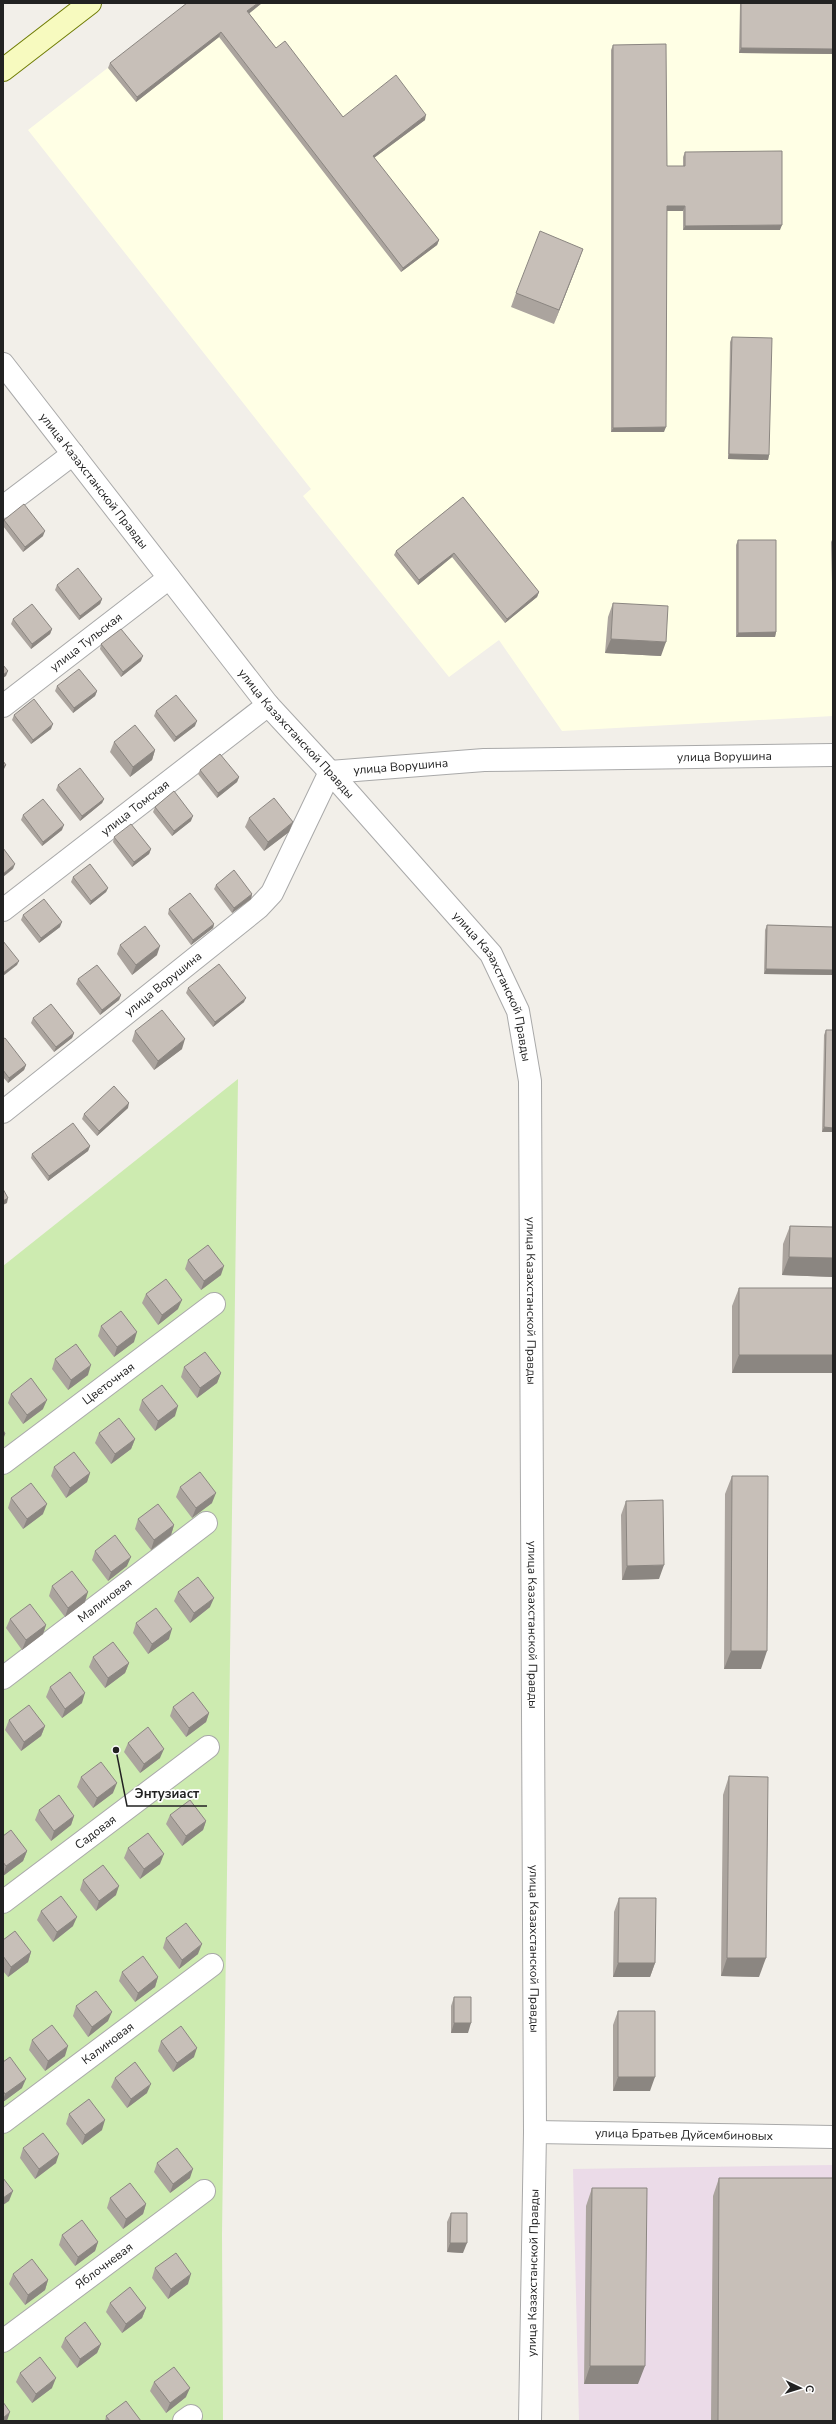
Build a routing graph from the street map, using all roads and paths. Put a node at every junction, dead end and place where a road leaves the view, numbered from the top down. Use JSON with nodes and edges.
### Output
{"nodes":[{"id":1,"x":90,"y":3,"type":"edge"},
{"id":2,"x":3,"y":70,"type":"edge"},
{"id":3,"x":3,"y":364,"type":"edge"},
{"id":4,"x":73,"y":454,"type":"junction"},
{"id":5,"x":3,"y":507,"type":"edge"},
{"id":6,"x":168,"y":578,"type":"junction"},
{"id":7,"x":268,"y":705,"type":"junction"},
{"id":8,"x":3,"y":706,"type":"edge"},
{"id":9,"x":833,"y":755,"type":"edge"},
{"id":10,"x":330,"y":772,"type":"junction"},
{"id":11,"x":3,"y":910,"type":"edge"},
{"id":12,"x":3,"y":1112,"type":"edge"},
{"id":13,"x":214,"y":1304,"type":"dead end"},
{"id":14,"x":3,"y":1463,"type":"edge"},
{"id":15,"x":206,"y":1523,"type":"dead end"},
{"id":16,"x":3,"y":1678,"type":"edge"},
{"id":17,"x":208,"y":1747,"type":"dead end"},
{"id":18,"x":3,"y":1902,"type":"edge"},
{"id":19,"x":212,"y":1965,"type":"dead end"},
{"id":20,"x":3,"y":2122,"type":"edge"},
{"id":21,"x":535,"y":2132,"type":"junction"},
{"id":22,"x":833,"y":2137,"type":"edge"},
{"id":23,"x":204,"y":2191,"type":"dead end"},
{"id":24,"x":3,"y":2341,"type":"edge"},
{"id":25,"x":530,"y":2421,"type":"edge"}],
"edges":[{"from":1,"to":2,"type":"main road"},
{"from":3,"to":4,"type":"street","name":"улица Казахстанской Правды"},
{"from":4,"to":5,"type":"street"},
{"from":4,"to":6,"type":"street","name":"улица Казахстанской Правды"},
{"from":6,"to":7,"type":"street","name":"улица Казахстанской Правды"},
{"from":6,"to":8,"type":"street","name":"улица Тульская"},
{"from":7,"to":10,"type":"street","name":"улица Казахстанской Правды"},
{"from":7,"to":11,"type":"street","name":"улица Томская"},
{"from":9,"to":10,"type":"street","name":"улица Ворушина"},
{"from":10,"to":12,"type":"street","name":"улица Ворушина"},
{"from":10,"to":21,"type":"street","name":"улица Казахстанской Правды"},
{"from":13,"to":14,"type":"street","name":"Цветочная"},
{"from":15,"to":16,"type":"street","name":"Малиновая"},
{"from":17,"to":18,"type":"street","name":"Садовая"},
{"from":19,"to":20,"type":"street","name":"Калиновая"},
{"from":21,"to":22,"type":"street","name":"улица Братьев Дуйсембиновых"},
{"from":21,"to":25,"type":"street","name":"улица Казахстанской Правды"},
{"from":23,"to":24,"type":"street","name":"Яблочневая"}]}
